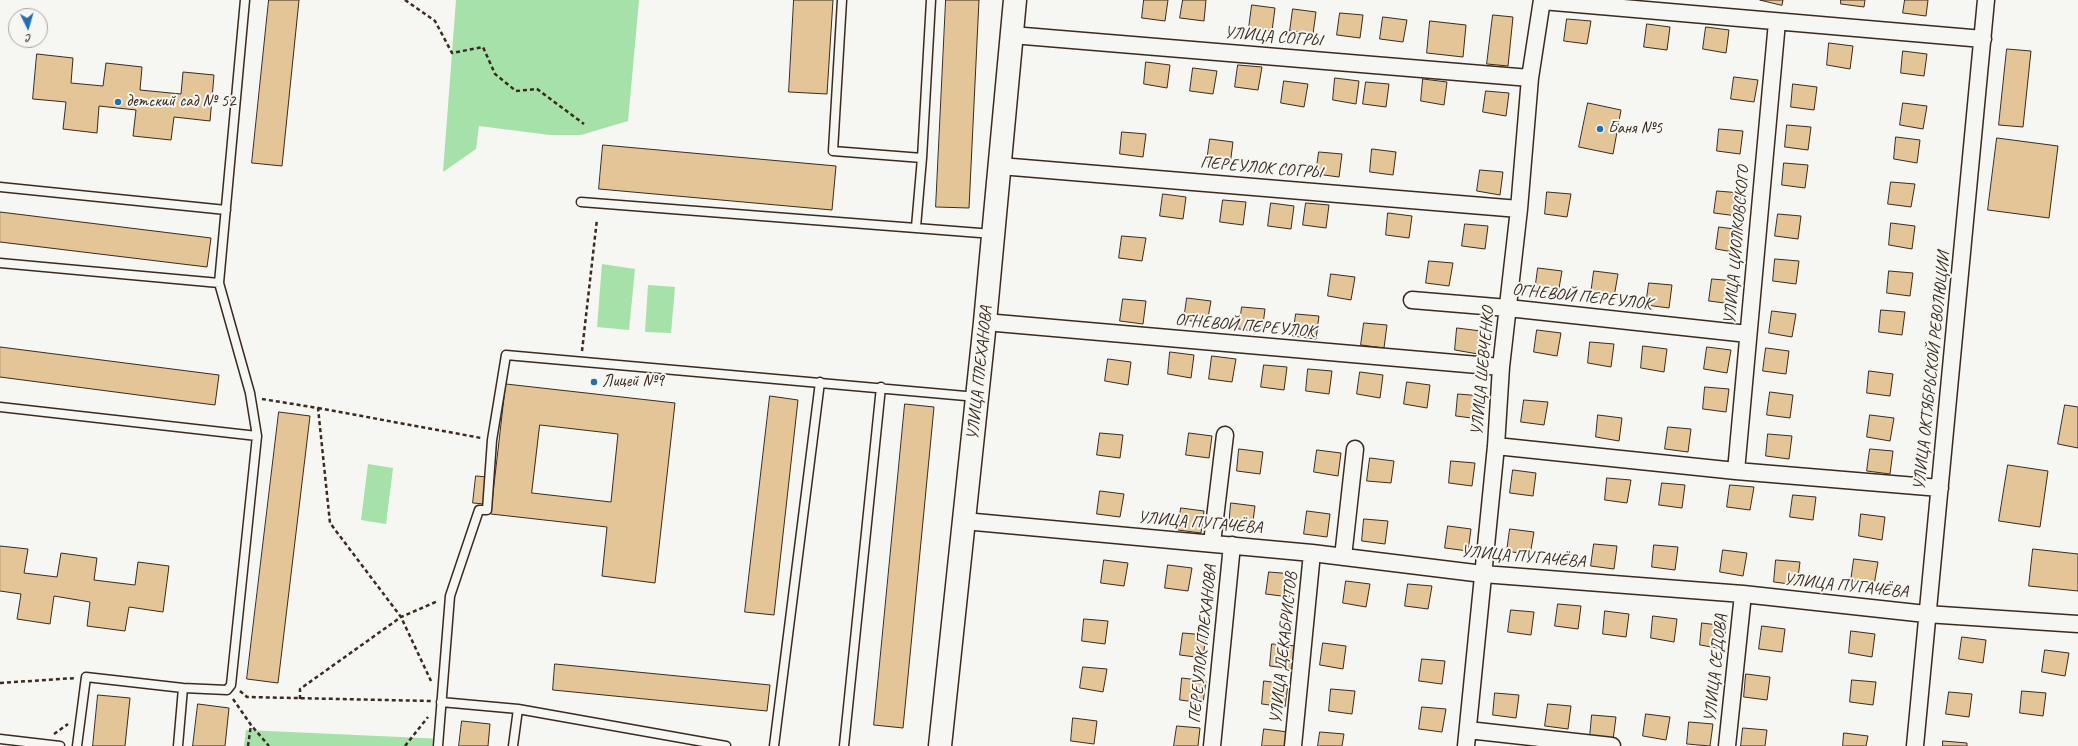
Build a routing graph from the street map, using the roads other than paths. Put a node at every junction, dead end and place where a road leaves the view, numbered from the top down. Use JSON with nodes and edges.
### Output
{"nodes":[{"id":1,"x":245,"y":0,"type":"edge"},
{"id":2,"x":842,"y":0,"type":"edge"},
{"id":3,"x":931,"y":0,"type":"edge"},
{"id":4,"x":1015,"y":0,"type":"edge"},
{"id":5,"x":1542,"y":0,"type":"edge"},
{"id":6,"x":1986,"y":0,"type":"edge"},
{"id":7,"x":1777,"y":22,"type":"junction"},
{"id":8,"x":1012,"y":35,"type":"junction"},
{"id":9,"x":1983,"y":39,"type":"junction"},
{"id":10,"x":1530,"y":78,"type":"junction"},
{"id":11,"x":922,"y":158,"type":"junction"},
{"id":12,"x":1000,"y":166,"type":"junction"},
{"id":13,"x":0,"y":187,"type":"edge"},
{"id":14,"x":581,"y":202,"type":"dead end"},
{"id":15,"x":1519,"y":209,"type":"junction"},
{"id":16,"x":226,"y":210,"type":"junction"},
{"id":17,"x":916,"y":227,"type":"junction"},
{"id":18,"x":994,"y":234,"type":"junction"},
{"id":19,"x":0,"y":262,"type":"edge"},
{"id":20,"x":219,"y":283,"type":"junction"},
{"id":21,"x":1412,"y":300,"type":"dead end"},
{"id":22,"x":1508,"y":308,"type":"junction"},
{"id":23,"x":985,"y":322,"type":"junction"},
{"id":24,"x":1748,"y":334,"type":"junction"},
{"id":25,"x":1501,"y":367,"type":"junction"},
{"id":26,"x":820,"y":382,"type":"junction"},
{"id":27,"x":881,"y":387,"type":"junction"},
{"id":28,"x":977,"y":397,"type":"junction"},
{"id":29,"x":0,"y":407,"type":"edge"},
{"id":30,"x":1225,"y":435,"type":"dead end"},
{"id":31,"x":257,"y":436,"type":"junction"},
{"id":32,"x":1496,"y":446,"type":"junction"},
{"id":33,"x":1355,"y":449,"type":"dead end"},
{"id":34,"x":1736,"y":471,"type":"junction"},
{"id":35,"x":1940,"y":488,"type":"junction"},
{"id":36,"x":964,"y":521,"type":"junction"},
{"id":37,"x":1212,"y":543,"type":"junction"},
{"id":38,"x":1232,"y":545,"type":"junction"},
{"id":39,"x":1312,"y":553,"type":"junction"},
{"id":40,"x":1343,"y":557,"type":"junction"},
{"id":41,"x":1483,"y":574,"type":"junction"},
{"id":42,"x":1743,"y":594,"type":"junction"},
{"id":43,"x":1926,"y":614,"type":"junction"},
{"id":44,"x":2078,"y":624,"type":"edge"},
{"id":45,"x":183,"y":688,"type":"junction"},
{"id":46,"x":441,"y":702,"type":"junction"},
{"id":47,"x":518,"y":709,"type":"junction"},
{"id":48,"x":1468,"y":730,"type":"junction"},
{"id":49,"x":0,"y":739,"type":"edge"},
{"id":50,"x":60,"y":746,"type":"edge"},
{"id":51,"x":77,"y":746,"type":"edge"},
{"id":52,"x":178,"y":746,"type":"edge"},
{"id":53,"x":438,"y":746,"type":"edge"},
{"id":54,"x":513,"y":746,"type":"edge"},
{"id":55,"x":726,"y":746,"type":"edge"},
{"id":56,"x":774,"y":746,"type":"edge"},
{"id":57,"x":844,"y":746,"type":"edge"},
{"id":58,"x":940,"y":746,"type":"edge"},
{"id":59,"x":1212,"y":746,"type":"edge"},
{"id":60,"x":1293,"y":746,"type":"edge"},
{"id":61,"x":1466,"y":746,"type":"edge"},
{"id":62,"x":1612,"y":746,"type":"edge"},
{"id":63,"x":1727,"y":746,"type":"edge"},
{"id":64,"x":1915,"y":746,"type":"edge"}],
"edges":[{"from":1,"to":16,"type":"lane"},
{"from":2,"to":11,"type":"lane"},
{"from":3,"to":11,"type":"lane"},
{"from":4,"to":8,"type":"main road","name":"УЛИЦА ПЛЕХАНОВА"},
{"from":5,"to":7,"type":"street"},
{"from":5,"to":10,"type":"street","name":"УЛИЦА ШЕВЧЕНКО"},
{"from":6,"to":9,"type":"street","name":"УЛИЦА ОКТЯБРЬСКОЙ РЕВОЛЮЦИИ"},
{"from":7,"to":9,"type":"street"},
{"from":7,"to":24,"type":"street","name":"УЛИЦА ЦИОЛКОВСКОГО"},
{"from":8,"to":10,"type":"street","name":"УЛИЦА СОГРЫ"},
{"from":8,"to":12,"type":"main road","name":"УЛИЦА ПЛЕХАНОВА"},
{"from":9,"to":35,"type":"street","name":"УЛИЦА ОКТЯБРЬСКОЙ РЕВОЛЮЦИИ"},
{"from":10,"to":15,"type":"street","name":"УЛИЦА ШЕВЧЕНКО"},
{"from":11,"to":17,"type":"lane"},
{"from":12,"to":15,"type":"street","name":"ПЕРЕУЛОК СОГРЫ"},
{"from":12,"to":18,"type":"main road","name":"УЛИЦА ПЛЕХАНОВА"},
{"from":13,"to":16,"type":"lane"},
{"from":14,"to":17,"type":"lane"},
{"from":15,"to":22,"type":"street","name":"УЛИЦА ШЕВЧЕНКО"},
{"from":16,"to":20,"type":"lane"},
{"from":17,"to":18,"type":"lane"},
{"from":18,"to":23,"type":"main road","name":"УЛИЦА ПЛЕХАНОВА"},
{"from":19,"to":20,"type":"lane"},
{"from":20,"to":31,"type":"lane"},
{"from":21,"to":22,"type":"street","name":"ОГНЕВОЙ ПЕРЕУЛОК"},
{"from":22,"to":24,"type":"street","name":"ОГНЕВОЙ ПЕРЕУЛОК"},
{"from":22,"to":25,"type":"street","name":"УЛИЦА ШЕВЧЕНКО"},
{"from":23,"to":25,"type":"street","name":"ОГНЕВОЙ ПЕРЕУЛОК"},
{"from":23,"to":28,"type":"main road","name":"УЛИЦА ПЛЕХАНОВА"},
{"from":24,"to":34,"type":"street","name":"УЛИЦА ЦИОЛКОВСКОГО"},
{"from":25,"to":32,"type":"street","name":"УЛИЦА ШЕВЧЕНКО"},
{"from":26,"to":27,"type":"lane"},
{"from":26,"to":46,"type":"lane"},
{"from":26,"to":56,"type":"lane"},
{"from":27,"to":28,"type":"lane"},
{"from":27,"to":57,"type":"lane"},
{"from":28,"to":36,"type":"main road","name":"УЛИЦА ПЛЕХАНОВА"},
{"from":29,"to":31,"type":"lane"},
{"from":30,"to":37,"type":"street"},
{"from":31,"to":45,"type":"lane"},
{"from":32,"to":34,"type":"street"},
{"from":32,"to":41,"type":"street","name":"УЛИЦА ШЕВЧЕНКО"},
{"from":33,"to":40,"type":"street"},
{"from":34,"to":35,"type":"street"},
{"from":35,"to":43,"type":"street","name":"УЛИЦА ОКТЯБРЬСКОЙ РЕВОЛЮЦИИ"},
{"from":36,"to":37,"type":"street","name":"УЛИЦА ПУГАЧЁВА"},
{"from":36,"to":58,"type":"main road","name":"УЛИЦА ПЛЕХАНОВА"},
{"from":37,"to":38,"type":"street","name":"УЛИЦА ПУГАЧЁВА"},
{"from":38,"to":39,"type":"street","name":"УЛИЦА ПУГАЧЁВА"},
{"from":38,"to":59,"type":"street","name":"ПЕРЕУЛОК ПЛЕХАНОВА"},
{"from":39,"to":40,"type":"street","name":"УЛИЦА ПУГАЧЁВА"},
{"from":39,"to":60,"type":"street","name":"УЛИЦА ДЕКАБРИСТОВ"},
{"from":40,"to":41,"type":"street","name":"УЛИЦА ПУГАЧЁВА"},
{"from":41,"to":42,"type":"street","name":"УЛИЦА ПУГАЧЁВА"},
{"from":41,"to":48,"type":"street","name":"УЛИЦА ШЕВЧЕНКО"},
{"from":42,"to":43,"type":"street","name":"УЛИЦА ПУГАЧЁВА"},
{"from":42,"to":63,"type":"street","name":"УЛИЦА СЕДОВА"},
{"from":43,"to":44,"type":"street","name":"УЛИЦА ПУГАЧЁВА"},
{"from":43,"to":64,"type":"street","name":"УЛИЦА ОКТЯБРЬСКОЙ РЕВОЛЮЦИИ"},
{"from":45,"to":51,"type":"lane"},
{"from":45,"to":52,"type":"lane"},
{"from":46,"to":47,"type":"lane"},
{"from":46,"to":53,"type":"lane"},
{"from":47,"to":54,"type":"lane"},
{"from":47,"to":55,"type":"lane"},
{"from":48,"to":61,"type":"street","name":"УЛИЦА ШЕВЧЕНКО"},
{"from":48,"to":62,"type":"street"},
{"from":49,"to":50,"type":"lane"}]}
